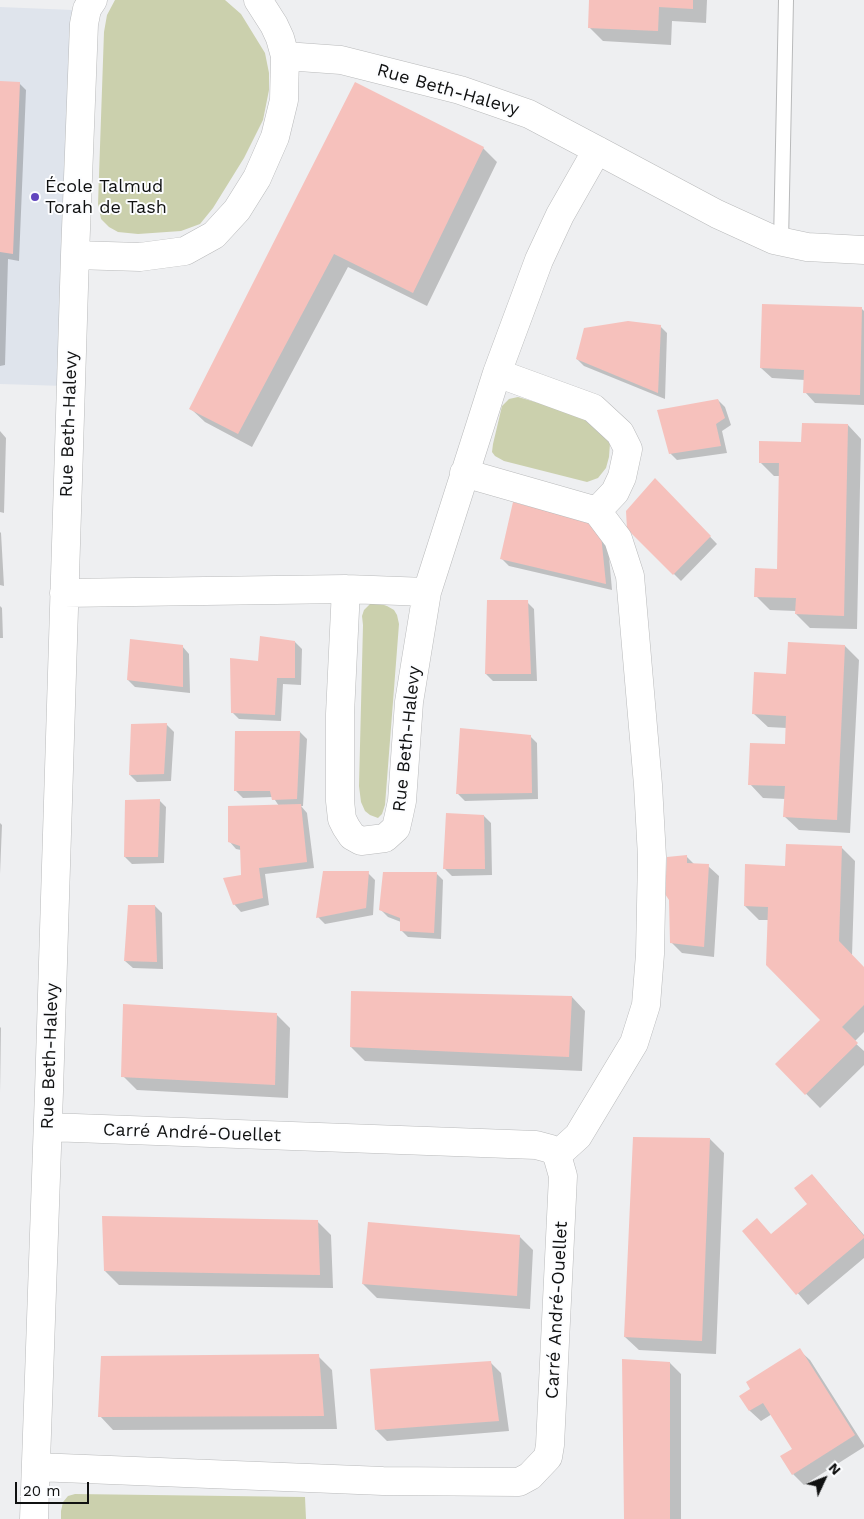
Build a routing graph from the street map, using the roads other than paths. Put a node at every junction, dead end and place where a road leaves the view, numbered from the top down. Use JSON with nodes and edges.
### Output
{"nodes":[{"id":1,"x":92,"y":0,"type":"edge"},
{"id":2,"x":258,"y":0,"type":"edge"},
{"id":3,"x":786,"y":0,"type":"edge"},
{"id":4,"x":285,"y":56,"type":"junction"},
{"id":5,"x":597,"y":150,"type":"junction"},
{"id":6,"x":781,"y":242,"type":"junction"},
{"id":7,"x":864,"y":250,"type":"edge"},
{"id":8,"x":74,"y":256,"type":"junction"},
{"id":9,"x":497,"y":373,"type":"junction"},
{"id":10,"x":464,"y":473,"type":"junction"},
{"id":11,"x":597,"y":510,"type":"junction"},
{"id":12,"x":346,"y":589,"type":"junction"},
{"id":13,"x":427,"y":592,"type":"junction"},
{"id":14,"x":64,"y":593,"type":"junction"},
{"id":15,"x":48,"y":1127,"type":"junction"},
{"id":16,"x":557,"y":1155,"type":"junction"},
{"id":17,"x":36,"y":1467,"type":"junction"},
{"id":18,"x":34,"y":1519,"type":"edge"}],
"edges":[{"from":1,"to":8,"type":"street","name":"Rue Beth-Halevy"},
{"from":2,"to":4,"type":"street"},
{"from":3,"to":6,"type":"lane"},
{"from":4,"to":5,"type":"street","name":"Rue Beth-Halevy"},
{"from":4,"to":8,"type":"street"},
{"from":5,"to":6,"type":"street"},
{"from":5,"to":9,"type":"street","name":"Rue Beth-Halevy"},
{"from":6,"to":7,"type":"street"},
{"from":8,"to":14,"type":"street","name":"Rue Beth-Halevy"},
{"from":9,"to":10,"type":"street","name":"Rue Beth-Halevy"},
{"from":9,"to":11,"type":"street"},
{"from":10,"to":11,"type":"street"},
{"from":10,"to":13,"type":"street","name":"Rue Beth-Halevy"},
{"from":11,"to":16,"type":"street"},
{"from":12,"to":13,"type":"street"},
{"from":12,"to":13,"type":"street","name":"Rue Beth-Halevy"},
{"from":12,"to":14,"type":"street"},
{"from":14,"to":15,"type":"street","name":"Rue Beth-Halevy"},
{"from":15,"to":16,"type":"street","name":"Carré André-Ouellet"},
{"from":15,"to":17,"type":"street","name":"Rue Beth-Halevy"},
{"from":16,"to":17,"type":"street","name":"Carré André-Ouellet"},
{"from":17,"to":18,"type":"street","name":"Rue Beth-Halevy"}]}
